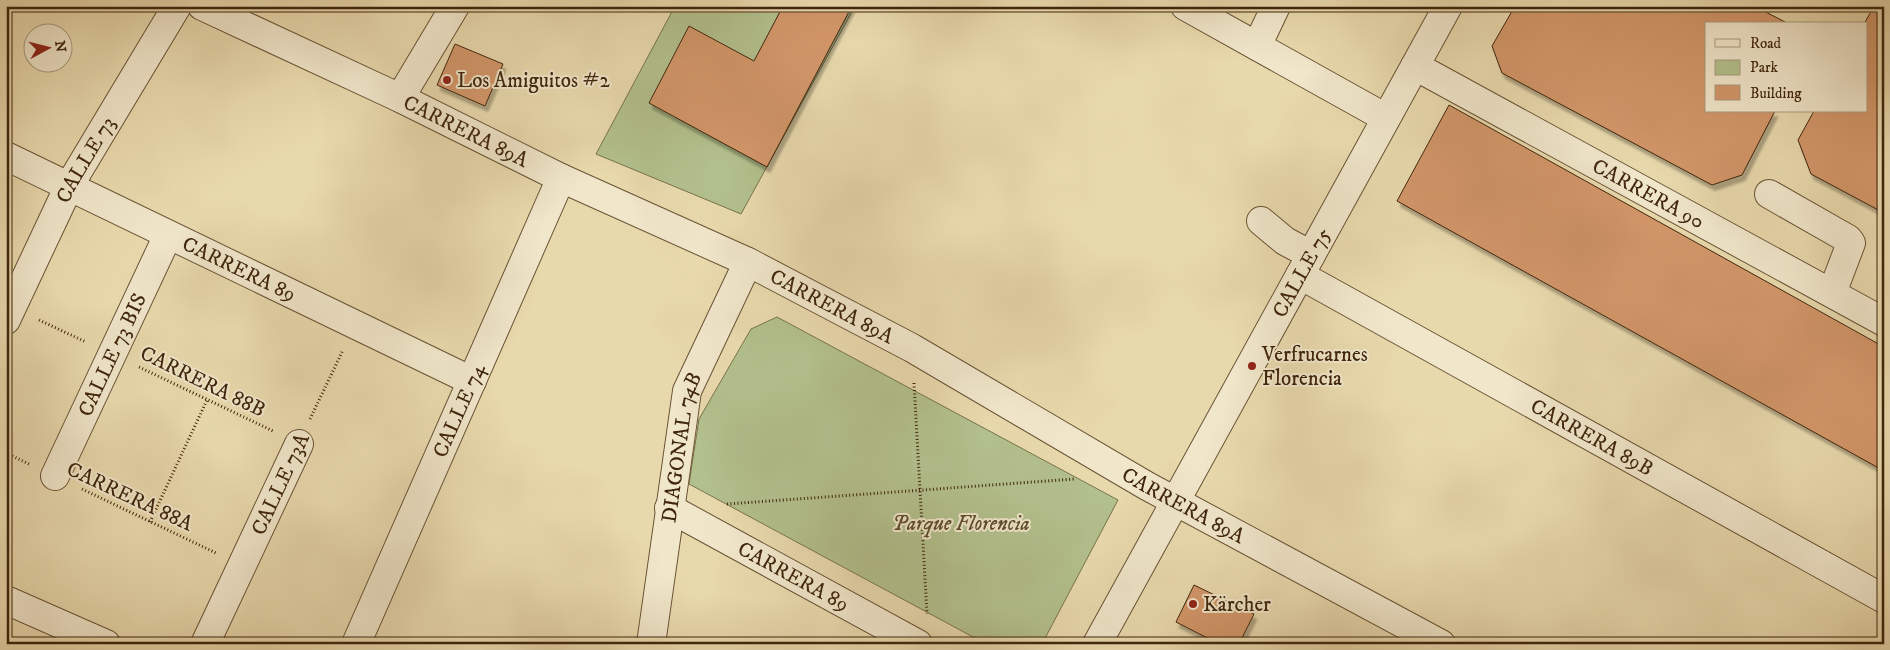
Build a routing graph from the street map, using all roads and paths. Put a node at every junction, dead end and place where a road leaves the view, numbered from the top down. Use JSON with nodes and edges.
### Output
{"nodes":[{"id":1,"x":177,"y":6,"type":"edge"},
{"id":2,"x":202,"y":6,"type":"edge"},
{"id":3,"x":455,"y":6,"type":"edge"},
{"id":4,"x":1185,"y":6,"type":"edge"},
{"id":5,"x":1276,"y":6,"type":"edge"},
{"id":6,"x":1448,"y":6,"type":"edge"},
{"id":7,"x":1257,"y":46,"type":"junction"},
{"id":8,"x":1415,"y":66,"type":"junction"},
{"id":9,"x":400,"y":98,"type":"junction"},
{"id":10,"x":1386,"y":118,"type":"junction"},
{"id":11,"x":6,"y":156,"type":"edge"},
{"id":12,"x":562,"y":178,"type":"junction"},
{"id":13,"x":69,"y":186,"type":"junction"},
{"id":14,"x":1768,"y":194,"type":"dead end"},
{"id":15,"x":1261,"y":221,"type":"dead end"},
{"id":16,"x":168,"y":234,"type":"junction"},
{"id":17,"x":748,"y":262,"type":"junction"},
{"id":18,"x":1305,"y":265,"type":"junction"},
{"id":19,"x":1832,"y":293,"type":"junction"},
{"id":20,"x":9,"y":313,"type":"edge"},
{"id":21,"x":1884,"y":322,"type":"edge"},
{"id":22,"x":355,"y":325,"type":"junction"},
{"id":23,"x":912,"y":348,"type":"junction"},
{"id":24,"x":112,"y":354,"type":"junction"},
{"id":25,"x":472,"y":381,"type":"junction"},
{"id":26,"x":207,"y":400,"type":"junction"},
{"id":27,"x":299,"y":444,"type":"junction"},
{"id":28,"x":6,"y":453,"type":"edge"},
{"id":29,"x":55,"y":476,"type":"junction"},
{"id":30,"x":1084,"y":479,"type":"dead end"},
{"id":31,"x":920,"y":490,"type":"junction"},
{"id":32,"x":1175,"y":501,"type":"junction"},
{"id":33,"x":717,"y":505,"type":"dead end"},
{"id":34,"x":669,"y":508,"type":"junction"},
{"id":35,"x":150,"y":522,"type":"junction"},
{"id":36,"x":242,"y":565,"type":"junction"},
{"id":37,"x":1884,"y":599,"type":"edge"},
{"id":38,"x":6,"y":600,"type":"edge"},
{"id":39,"x":927,"y":615,"type":"dead end"},
{"id":40,"x":106,"y":644,"type":"edge"},
{"id":41,"x":205,"y":644,"type":"edge"},
{"id":42,"x":356,"y":644,"type":"edge"},
{"id":43,"x":651,"y":644,"type":"edge"},
{"id":44,"x":918,"y":644,"type":"edge"},
{"id":45,"x":1097,"y":644,"type":"edge"},
{"id":46,"x":1441,"y":644,"type":"edge"}],
"edges":[{"from":1,"to":13,"type":"street","name":"CALLE 73"},
{"from":2,"to":9,"type":"street","name":"CARRERA 89A"},
{"from":3,"to":9,"type":"street"},
{"from":4,"to":7,"type":"street"},
{"from":5,"to":7,"type":"street"},
{"from":6,"to":8,"type":"street","name":"CALLE 75"},
{"from":7,"to":10,"type":"street"},
{"from":8,"to":10,"type":"street","name":"CALLE 75"},
{"from":8,"to":19,"type":"street","name":"CARRERA 90"},
{"from":9,"to":12,"type":"street","name":"CARRERA 89A"},
{"from":10,"to":18,"type":"street","name":"CALLE 75"},
{"from":11,"to":13,"type":"street","name":"CARRERA 89"},
{"from":12,"to":17,"type":"street","name":"CARRERA 89A"},
{"from":12,"to":25,"type":"street","name":"CALLE 74"},
{"from":13,"to":16,"type":"street","name":"CARRERA 89"},
{"from":13,"to":20,"type":"street","name":"CALLE 73"},
{"from":14,"to":19,"type":"street"},
{"from":15,"to":18,"type":"street","name":"CARRERA 89B"},
{"from":16,"to":22,"type":"street","name":"CARRERA 89"},
{"from":16,"to":24,"type":"street","name":"CALLE 73 BIS"},
{"from":17,"to":23,"type":"street","name":"CARRERA 89A"},
{"from":17,"to":34,"type":"street","name":"DIAGONAL 74B"},
{"from":18,"to":32,"type":"street","name":"CALLE 75"},
{"from":18,"to":37,"type":"street","name":"CARRERA 89B"},
{"from":19,"to":21,"type":"street","name":"CARRERA 90"},
{"from":20,"to":24,"type":"path","name":"CARRERA 88B"},
{"from":22,"to":25,"type":"street","name":"CARRERA 89"},
{"from":22,"to":27,"type":"path","name":"CALLE 73A"},
{"from":23,"to":31,"type":"path"},
{"from":23,"to":32,"type":"street","name":"CARRERA 89A"},
{"from":24,"to":26,"type":"path","name":"CARRERA 88B"},
{"from":24,"to":29,"type":"street","name":"CALLE 73 BIS"},
{"from":25,"to":42,"type":"street","name":"CALLE 74"},
{"from":26,"to":27,"type":"path","name":"CARRERA 88B"},
{"from":26,"to":35,"type":"path"},
{"from":27,"to":36,"type":"street","name":"CALLE 73A"},
{"from":28,"to":29,"type":"path","name":"CARRERA 88A"},
{"from":29,"to":35,"type":"path","name":"CARRERA 88A"},
{"from":30,"to":31,"type":"path"},
{"from":31,"to":33,"type":"path"},
{"from":31,"to":39,"type":"path"},
{"from":32,"to":45,"type":"street","name":"CALLE 75"},
{"from":32,"to":46,"type":"street","name":"CARRERA 89A"},
{"from":34,"to":43,"type":"street","name":"DIAGONAL 74B"},
{"from":34,"to":44,"type":"street","name":"CARRERA 89"},
{"from":35,"to":36,"type":"path","name":"CARRERA 88A"},
{"from":36,"to":41,"type":"street","name":"CALLE 73A"},
{"from":38,"to":40,"type":"street"}]}
